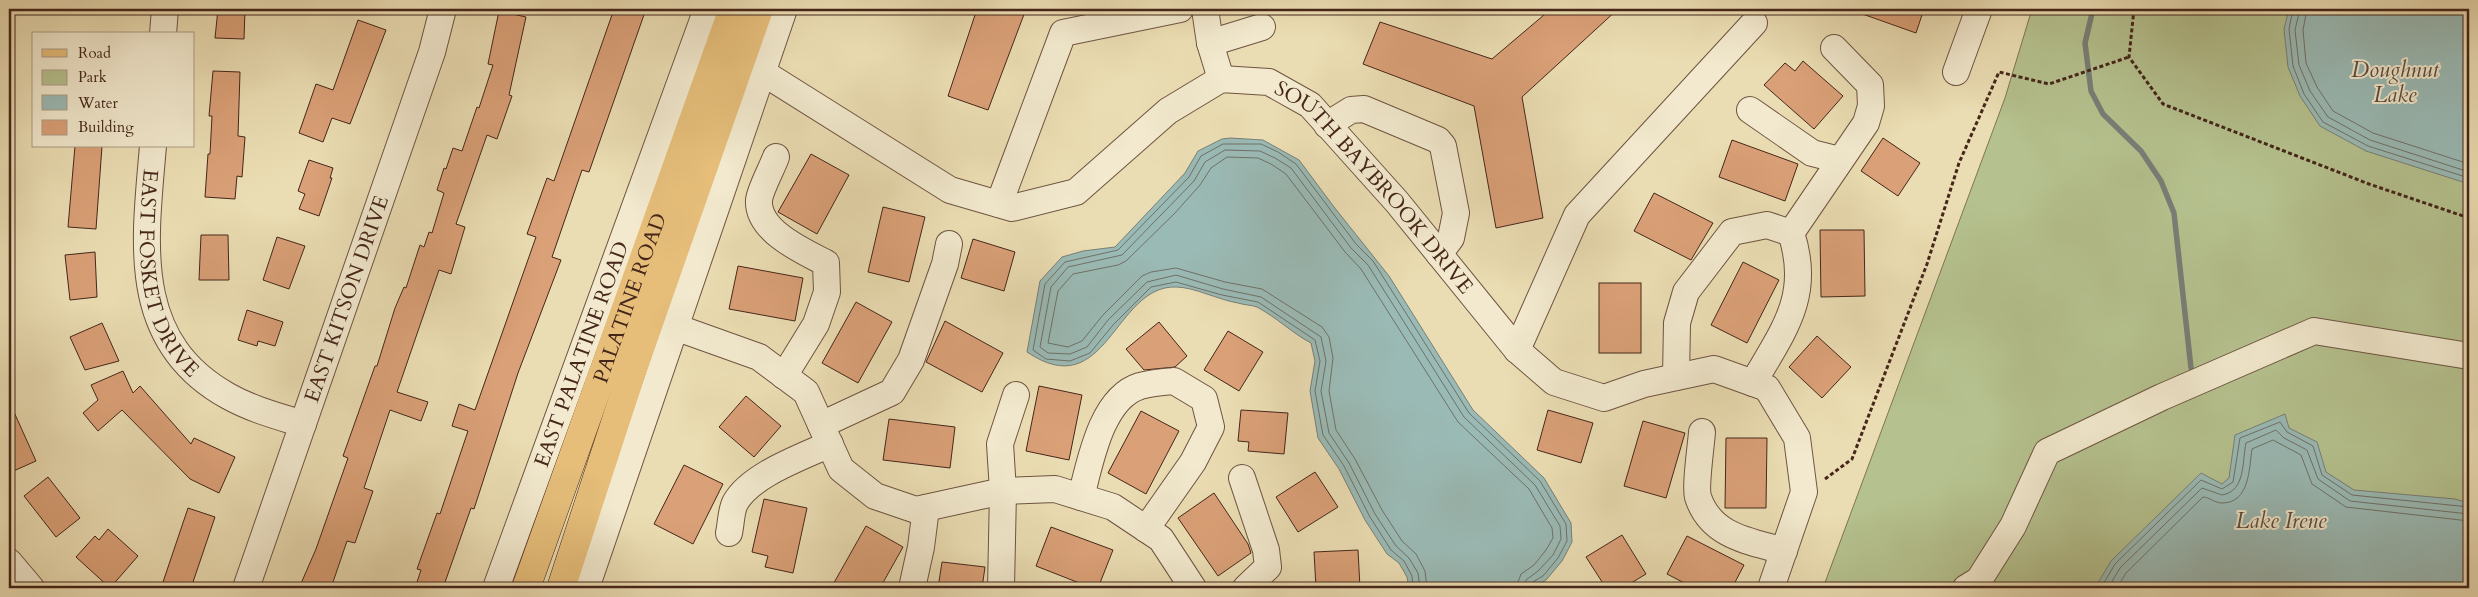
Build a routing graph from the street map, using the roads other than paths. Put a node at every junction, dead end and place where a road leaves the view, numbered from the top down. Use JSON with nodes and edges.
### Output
{"nodes":[{"id":1,"x":165,"y":9,"type":"edge"},
{"id":2,"x":443,"y":9,"type":"edge"},
{"id":3,"x":707,"y":9,"type":"edge"},
{"id":4,"x":732,"y":9,"type":"edge"},
{"id":5,"x":759,"y":9,"type":"edge"},
{"id":6,"x":784,"y":9,"type":"edge"},
{"id":7,"x":1180,"y":9,"type":"edge"},
{"id":8,"x":1205,"y":9,"type":"edge"},
{"id":9,"x":1979,"y":9,"type":"edge"},
{"id":10,"x":1754,"y":23,"type":"dead end"},
{"id":11,"x":1262,"y":27,"type":"dead end"},
{"id":12,"x":163,"y":32,"type":"edge"},
{"id":13,"x":1210,"y":43,"type":"junction"},
{"id":14,"x":1834,"y":48,"type":"dead end"},
{"id":15,"x":762,"y":72,"type":"junction"},
{"id":16,"x":1956,"y":72,"type":"dead end"},
{"id":17,"x":1221,"y":79,"type":"junction"},
{"id":18,"x":1750,"y":110,"type":"dead end"},
{"id":19,"x":1327,"y":125,"type":"junction"},
{"id":20,"x":153,"y":148,"type":"edge"},
{"id":21,"x":776,"y":157,"type":"dead end"},
{"id":22,"x":1840,"y":160,"type":"junction"},
{"id":23,"x":999,"y":204,"type":"junction"},
{"id":24,"x":1791,"y":233,"type":"junction"},
{"id":25,"x":949,"y":244,"type":"dead end"},
{"id":26,"x":1439,"y":254,"type":"junction"},
{"id":27,"x":675,"y":327,"type":"junction"},
{"id":28,"x":1517,"y":350,"type":"junction"},
{"id":29,"x":2469,"y":356,"type":"edge"},
{"id":30,"x":784,"y":376,"type":"junction"},
{"id":31,"x":1676,"y":377,"type":"junction"},
{"id":32,"x":1753,"y":383,"type":"junction"},
{"id":33,"x":1016,"y":395,"type":"dead end"},
{"id":34,"x":303,"y":424,"type":"junction"},
{"id":35,"x":1702,"y":432,"type":"dead end"},
{"id":36,"x":826,"y":434,"type":"junction"},
{"id":37,"x":1242,"y":478,"type":"dead end"},
{"id":38,"x":1003,"y":491,"type":"junction"},
{"id":39,"x":1081,"y":497,"type":"junction"},
{"id":40,"x":926,"y":508,"type":"junction"},
{"id":41,"x":1146,"y":529,"type":"junction"},
{"id":42,"x":729,"y":533,"type":"dead end"},
{"id":43,"x":1784,"y":551,"type":"junction"},
{"id":44,"x":9,"y":562,"type":"edge"},
{"id":45,"x":31,"y":588,"type":"edge"},
{"id":46,"x":246,"y":588,"type":"edge"},
{"id":47,"x":496,"y":588,"type":"edge"},
{"id":48,"x":526,"y":588,"type":"edge"},
{"id":49,"x":561,"y":588,"type":"edge"},
{"id":50,"x":586,"y":588,"type":"edge"},
{"id":51,"x":912,"y":588,"type":"edge"},
{"id":52,"x":1001,"y":588,"type":"edge"},
{"id":53,"x":1193,"y":588,"type":"edge"},
{"id":54,"x":1246,"y":588,"type":"edge"},
{"id":55,"x":1771,"y":588,"type":"edge"},
{"id":56,"x":1966,"y":588,"type":"edge"}],
"edges":[{"from":1,"to":12,"type":"street"},
{"from":2,"to":34,"type":"street","name":"EAST KITSON DRIVE"},
{"from":3,"to":47,"type":"street","name":"EAST PALATINE ROAD"},
{"from":4,"to":48,"type":"main road","name":"PALATINE ROAD"},
{"from":5,"to":49,"type":"main road","name":"PALATINE ROAD"},
{"from":6,"to":15,"type":"street"},
{"from":7,"to":23,"type":"street"},
{"from":8,"to":13,"type":"street"},
{"from":9,"to":16,"type":"street"},
{"from":10,"to":28,"type":"street"},
{"from":11,"to":13,"type":"street"},
{"from":13,"to":17,"type":"street"},
{"from":14,"to":22,"type":"street"},
{"from":15,"to":23,"type":"street"},
{"from":15,"to":27,"type":"street"},
{"from":17,"to":19,"type":"street","name":"SOUTH BAYBROOK DRIVE"},
{"from":17,"to":23,"type":"street"},
{"from":18,"to":22,"type":"street"},
{"from":19,"to":26,"type":"street","name":"SOUTH BAYBROOK DRIVE"},
{"from":19,"to":26,"type":"street"},
{"from":20,"to":34,"type":"street","name":"EAST FOSKET DRIVE"},
{"from":21,"to":30,"type":"street"},
{"from":22,"to":24,"type":"street"},
{"from":24,"to":31,"type":"street"},
{"from":24,"to":32,"type":"street"},
{"from":25,"to":36,"type":"street"},
{"from":26,"to":28,"type":"street","name":"SOUTH BAYBROOK DRIVE"},
{"from":27,"to":30,"type":"street"},
{"from":27,"to":50,"type":"street"},
{"from":28,"to":31,"type":"street","name":"SOUTH BAYBROOK DRIVE"},
{"from":29,"to":56,"type":"street"},
{"from":30,"to":36,"type":"street"},
{"from":31,"to":32,"type":"street","name":"SOUTH BAYBROOK DRIVE"},
{"from":32,"to":43,"type":"street","name":"SOUTH BAYBROOK DRIVE"},
{"from":33,"to":38,"type":"street"},
{"from":34,"to":46,"type":"street","name":"EAST KITSON DRIVE"},
{"from":35,"to":43,"type":"street"},
{"from":36,"to":40,"type":"street"},
{"from":36,"to":42,"type":"street"},
{"from":37,"to":54,"type":"street"},
{"from":38,"to":39,"type":"street"},
{"from":38,"to":40,"type":"street"},
{"from":38,"to":52,"type":"street"},
{"from":39,"to":41,"type":"street"},
{"from":39,"to":41,"type":"street"},
{"from":40,"to":51,"type":"street"},
{"from":41,"to":53,"type":"street"},
{"from":43,"to":55,"type":"street","name":"SOUTH BAYBROOK DRIVE"},
{"from":44,"to":45,"type":"street"}]}
